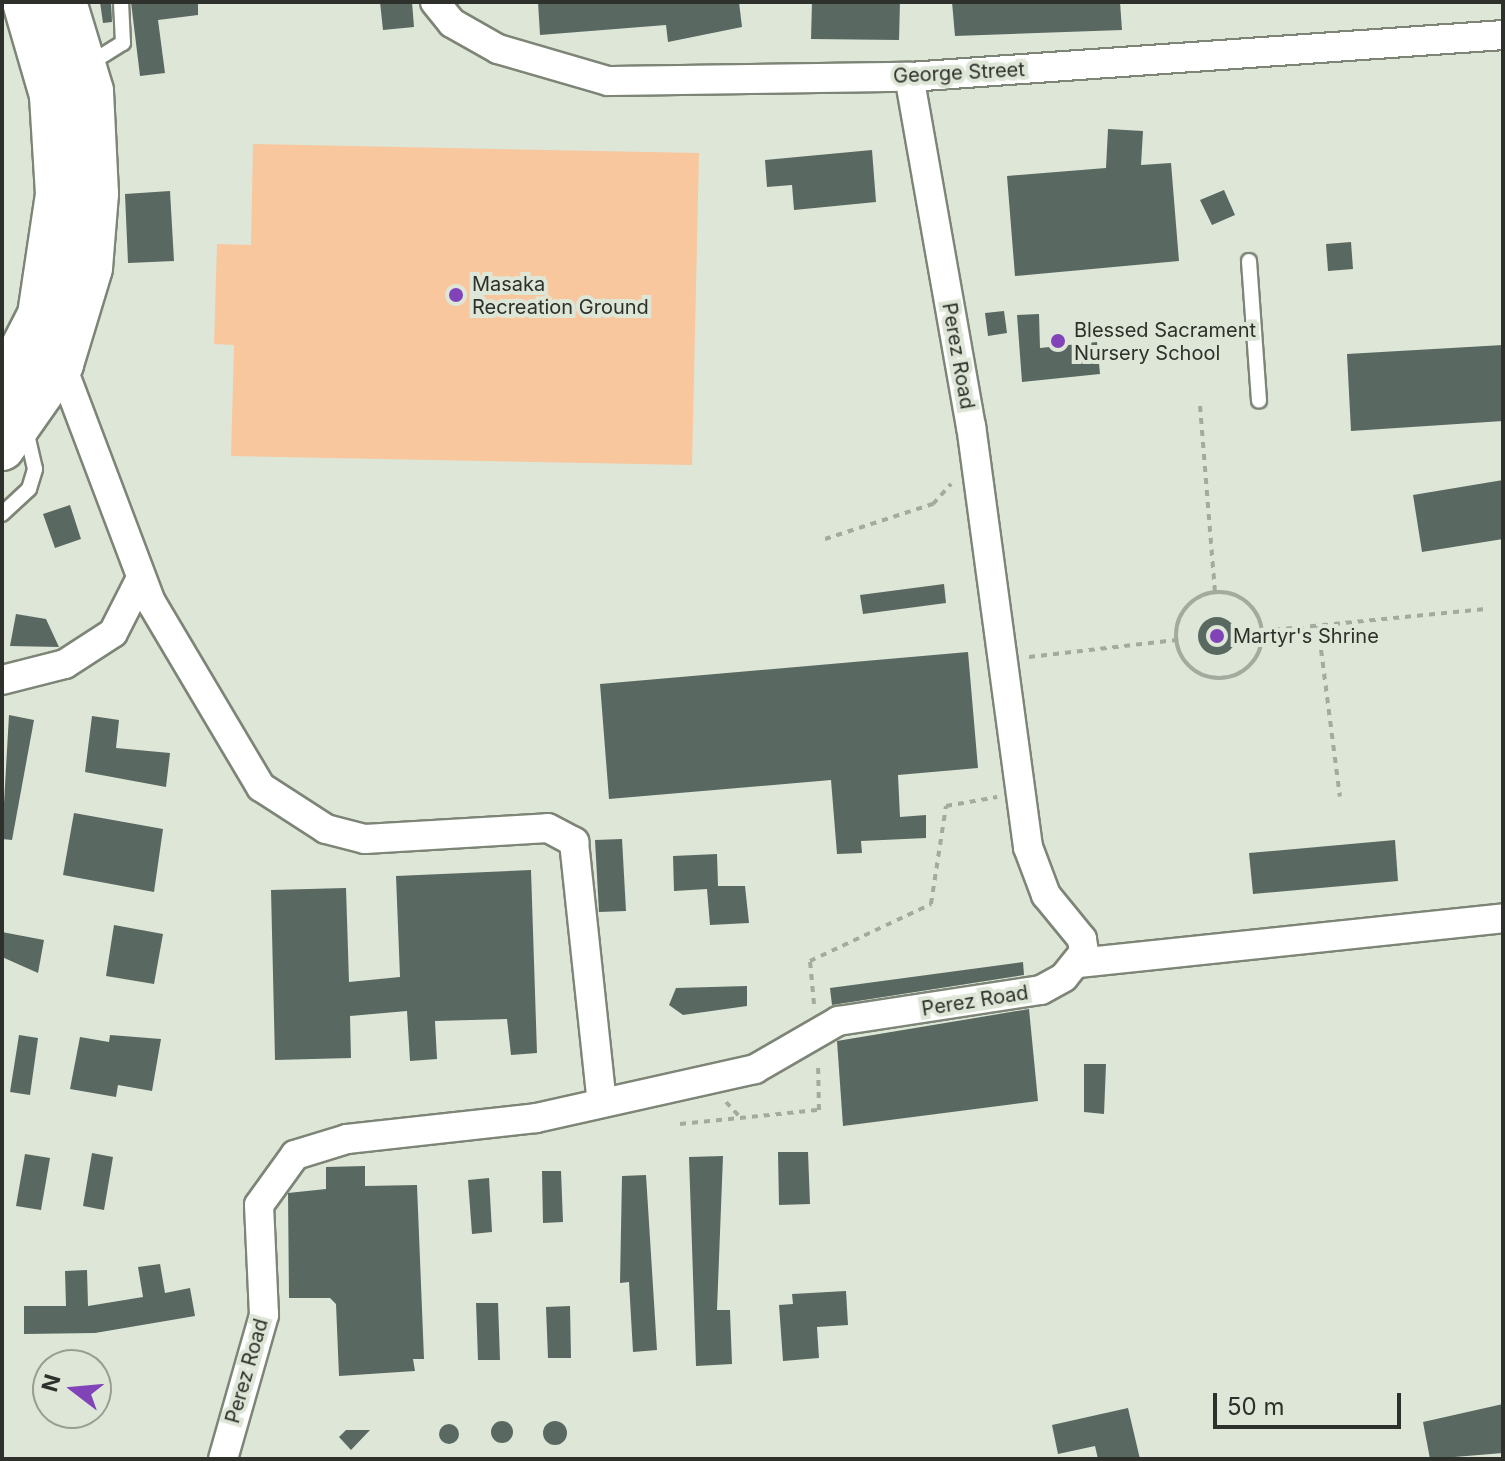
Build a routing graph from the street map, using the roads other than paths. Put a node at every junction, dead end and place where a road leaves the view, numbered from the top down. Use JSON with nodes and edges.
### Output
{"nodes":[{"id":1,"x":25,"y":2,"type":"edge"},
{"id":2,"x":64,"y":2,"type":"edge"},
{"id":3,"x":121,"y":2,"type":"edge"},
{"id":4,"x":435,"y":2,"type":"edge"},
{"id":5,"x":1503,"y":35,"type":"edge"},
{"id":6,"x":909,"y":77,"type":"junction"},
{"id":7,"x":76,"y":84,"type":"junction"},
{"id":8,"x":1249,"y":261,"type":"dead end"},
{"id":9,"x":45,"y":355,"type":"junction"},
{"id":10,"x":1259,"y":401,"type":"dead end"},
{"id":11,"x":8,"y":417,"type":"edge"},
{"id":12,"x":2,"y":514,"type":"edge"},
{"id":13,"x":140,"y":580,"type":"junction"},
{"id":14,"x":2,"y":680,"type":"edge"},
{"id":15,"x":1503,"y":918,"type":"edge"},
{"id":16,"x":1078,"y":963,"type":"junction"},
{"id":17,"x":602,"y":1103,"type":"junction"},
{"id":18,"x":223,"y":1459,"type":"edge"}],
"edges":[{"from":1,"to":7,"type":"main road"},
{"from":2,"to":7,"type":"main road"},
{"from":3,"to":7,"type":"lane"},
{"from":4,"to":6,"type":"street","name":"George Street"},
{"from":5,"to":6,"type":"street","name":"George Street"},
{"from":6,"to":16,"type":"street","name":"Perez Road"},
{"from":7,"to":9,"type":"main road"},
{"from":8,"to":10,"type":"lane"},
{"from":9,"to":11,"type":"main road"},
{"from":9,"to":13,"type":"street"},
{"from":11,"to":12,"type":"lane"},
{"from":13,"to":14,"type":"street"},
{"from":13,"to":17,"type":"street"},
{"from":15,"to":16,"type":"street"},
{"from":16,"to":17,"type":"street","name":"Perez Road"},
{"from":17,"to":18,"type":"street","name":"Perez Road"}]}
